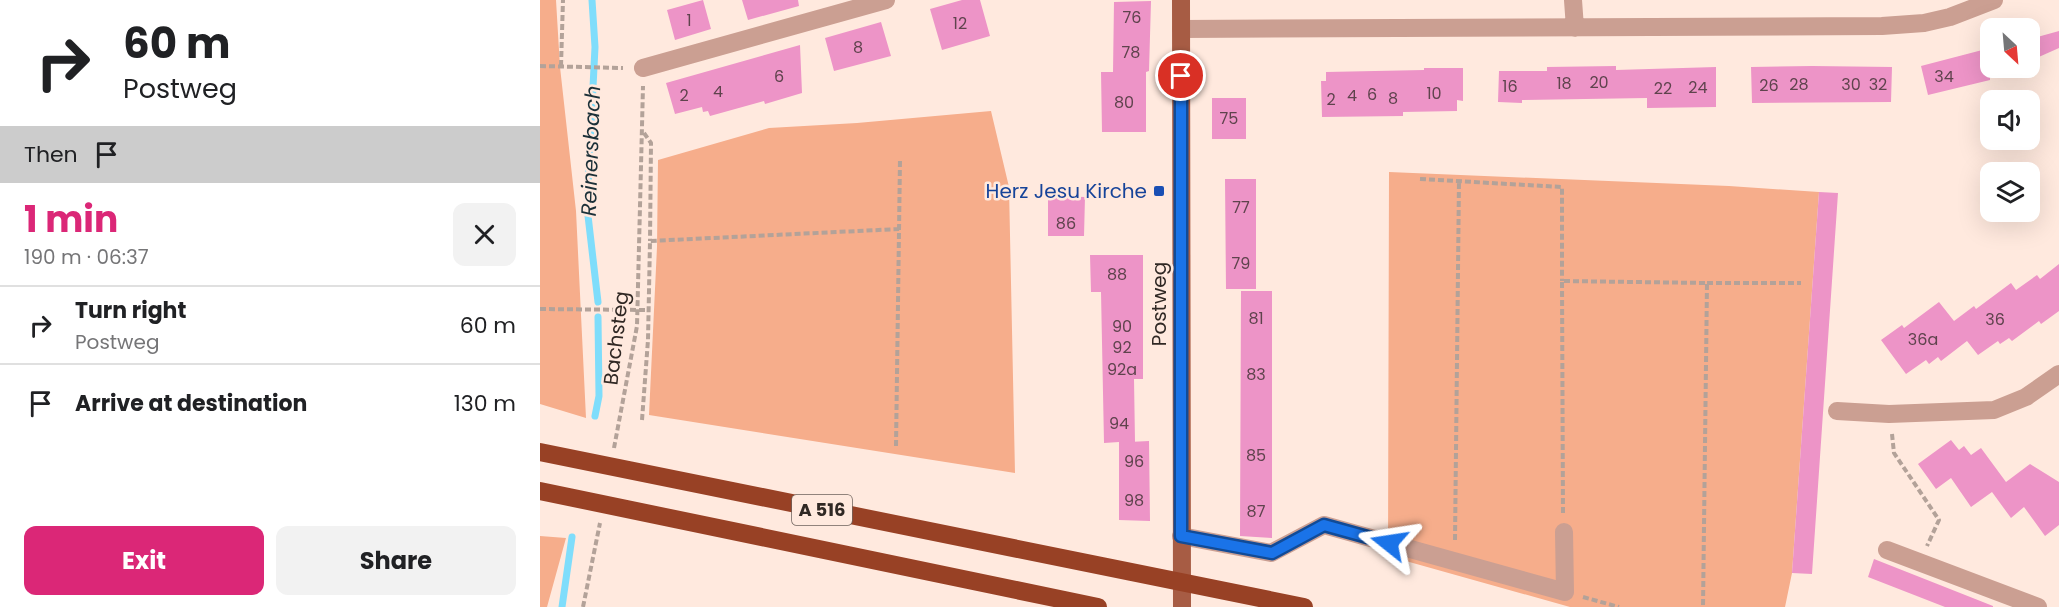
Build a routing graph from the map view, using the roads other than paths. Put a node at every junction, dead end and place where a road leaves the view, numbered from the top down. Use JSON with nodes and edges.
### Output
{"nodes":[{"id":1,"x":886,"y":0,"type":"edge"},
{"id":2,"x":1181,"y":0,"type":"edge"},
{"id":3,"x":1573,"y":0,"type":"edge"},
{"id":4,"x":1994,"y":0,"type":"edge"},
{"id":5,"x":1575,"y":28,"type":"junction"},
{"id":6,"x":1181,"y":30,"type":"junction"},
{"id":7,"x":643,"y":68,"type":"road end"},
{"id":8,"x":2059,"y":374,"type":"edge"},
{"id":9,"x":1837,"y":411,"type":"dead end"},
{"id":10,"x":540,"y":452,"type":"edge"},
{"id":11,"x":540,"y":491,"type":"edge"},
{"id":12,"x":1564,"y":532,"type":"road end"},
{"id":13,"x":1181,"y":541,"type":"junction"},
{"id":14,"x":1887,"y":550,"type":"dead end"},
{"id":15,"x":1098,"y":607,"type":"edge"},
{"id":16,"x":1182,"y":607,"type":"edge"},
{"id":17,"x":1304,"y":607,"type":"edge"},
{"id":18,"x":2038,"y":607,"type":"edge"}],
"edges":[{"from":1,"to":7,"type":"street"},
{"from":2,"to":6,"type":"main road","name":"Postweg"},
{"from":3,"to":5,"type":"street"},
{"from":4,"to":5,"type":"street"},
{"from":5,"to":6,"type":"street"},
{"from":6,"to":13,"type":"main road","name":"Postweg"},
{"from":8,"to":9,"type":"street"},
{"from":10,"to":17,"type":"highway","number":"A 516"},
{"from":11,"to":15,"type":"highway","number":"A 516"},
{"from":12,"to":13,"type":"street"},
{"from":13,"to":16,"type":"main road","name":"Postweg"},
{"from":14,"to":18,"type":"street"}]}
